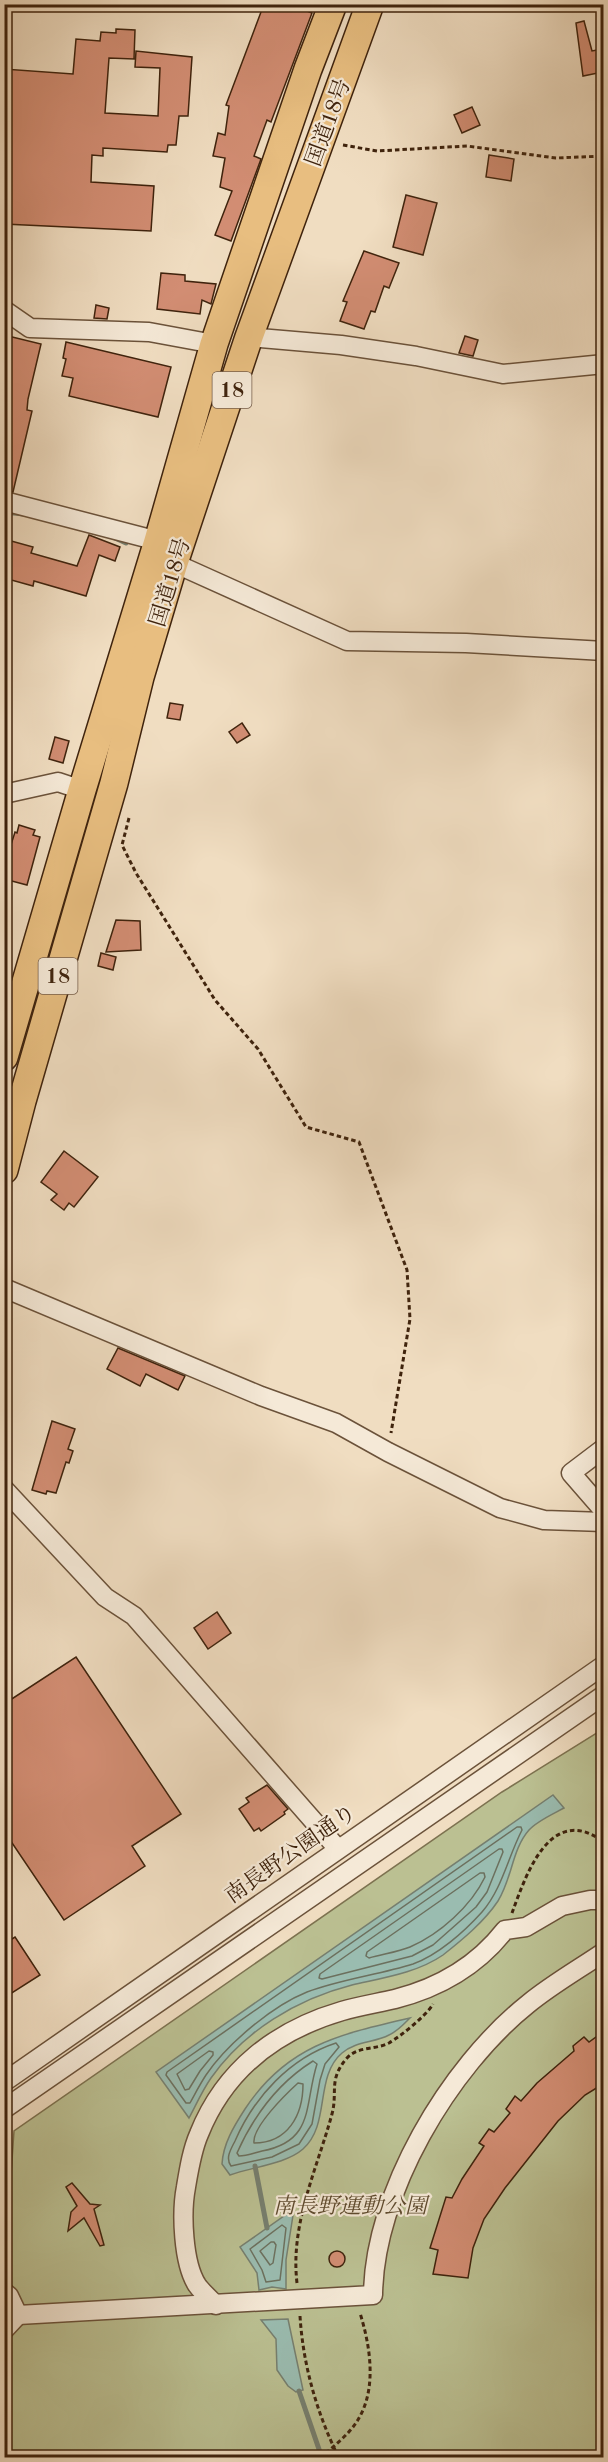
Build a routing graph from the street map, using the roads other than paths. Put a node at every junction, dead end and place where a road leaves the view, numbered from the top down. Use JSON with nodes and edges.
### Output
{"nodes":[{"id":1,"x":333,"y":4,"type":"edge"},
{"id":2,"x":370,"y":4,"type":"edge"},
{"id":3,"x":4,"y":310,"type":"edge"},
{"id":4,"x":249,"y":337,"type":"junction"},
{"id":5,"x":214,"y":344,"type":"junction"},
{"id":6,"x":603,"y":364,"type":"edge"},
{"id":7,"x":4,"y":501,"type":"edge"},
{"id":8,"x":158,"y":541,"type":"junction"},
{"id":9,"x":174,"y":563,"type":"junction"},
{"id":10,"x":603,"y":651,"type":"edge"},
{"id":11,"x":82,"y":790,"type":"junction"},
{"id":12,"x":4,"y":794,"type":"edge"},
{"id":13,"x":4,"y":1057,"type":"edge"},
{"id":14,"x":4,"y":1170,"type":"edge"},
{"id":15,"x":6,"y":1294,"type":"edge"},
{"id":16,"x":603,"y":1448,"type":"edge"},
{"id":17,"x":4,"y":1489,"type":"edge"},
{"id":18,"x":603,"y":1512,"type":"edge"},
{"id":19,"x":603,"y":1522,"type":"edge"},
{"id":20,"x":603,"y":1665,"type":"edge"},
{"id":21,"x":603,"y":1695,"type":"edge"},
{"id":22,"x":338,"y":1849,"type":"junction"},
{"id":23,"x":603,"y":1900,"type":"edge"},
{"id":24,"x":603,"y":1952,"type":"edge"},
{"id":25,"x":4,"y":2082,"type":"edge"},
{"id":26,"x":4,"y":2109,"type":"edge"},
{"id":27,"x":4,"y":2292,"type":"edge"},
{"id":28,"x":216,"y":2305,"type":"junction"},
{"id":29,"x":18,"y":2315,"type":"junction"},
{"id":30,"x":4,"y":2330,"type":"edge"}],
"edges":[{"from":1,"to":5,"type":"highway","name":"国道18号","number":"18"},
{"from":2,"to":4,"type":"highway","name":"国道18号","number":"18"},
{"from":3,"to":5,"type":"street"},
{"from":4,"to":6,"type":"street"},
{"from":4,"to":9,"type":"highway","name":"国道18号","number":"18"},
{"from":5,"to":8,"type":"highway","name":"国道18号","number":"18"},
{"from":7,"to":8,"type":"street"},
{"from":8,"to":11,"type":"highway","name":"国道18号","number":"18"},
{"from":9,"to":10,"type":"street"},
{"from":9,"to":14,"type":"highway","name":"国道18号","number":"18"},
{"from":11,"to":12,"type":"street"},
{"from":11,"to":13,"type":"highway","name":"国道18号","number":"18"},
{"from":15,"to":19,"type":"street"},
{"from":16,"to":18,"type":"street"},
{"from":17,"to":22,"type":"street"},
{"from":20,"to":22,"type":"street","name":"南長野公園通り"},
{"from":21,"to":26,"type":"street"},
{"from":22,"to":25,"type":"street","name":"南長野公園通り"},
{"from":23,"to":28,"type":"street"},
{"from":24,"to":28,"type":"street"},
{"from":27,"to":29,"type":"street"},
{"from":28,"to":29,"type":"street"},
{"from":29,"to":30,"type":"street"}]}
